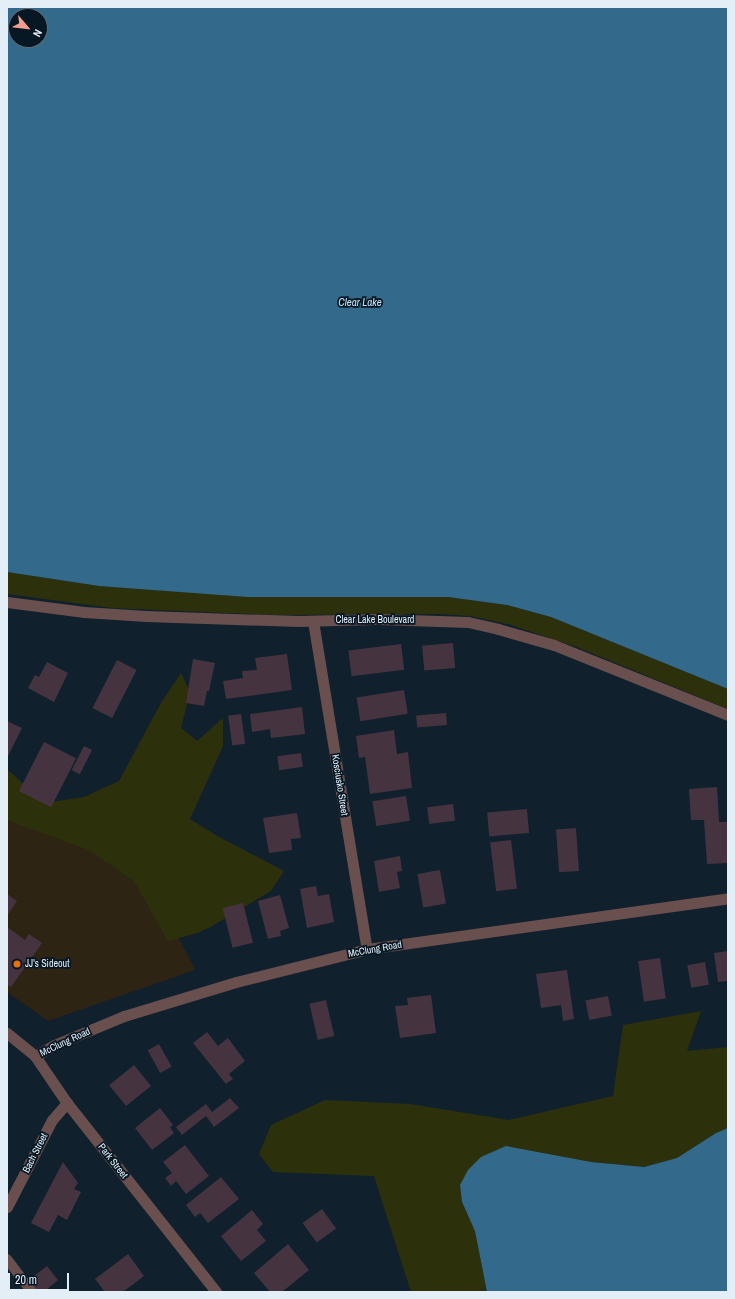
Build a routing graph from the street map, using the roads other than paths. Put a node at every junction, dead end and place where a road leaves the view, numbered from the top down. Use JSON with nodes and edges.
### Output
{"nodes":[{"id":1,"x":7,"y":602,"type":"edge"},
{"id":2,"x":313,"y":621,"type":"junction"},
{"id":3,"x":728,"y":715,"type":"edge"},
{"id":4,"x":728,"y":898,"type":"edge"},
{"id":5,"x":367,"y":949,"type":"junction"},
{"id":6,"x":7,"y":1033,"type":"edge"},
{"id":7,"x":35,"y":1056,"type":"junction"},
{"id":8,"x":67,"y":1103,"type":"junction"},
{"id":9,"x":7,"y":1207,"type":"edge"},
{"id":10,"x":7,"y":1259,"type":"edge"},
{"id":11,"x":32,"y":1292,"type":"edge"},
{"id":12,"x":216,"y":1292,"type":"edge"}],
"edges":[{"from":1,"to":2,"type":"street","name":"Clear Lake Boulevard"},
{"from":2,"to":3,"type":"street","name":"Clear Lake Boulevard"},
{"from":2,"to":5,"type":"street","name":"Kosciusko Street"},
{"from":4,"to":5,"type":"street","name":"McClung Road"},
{"from":5,"to":7,"type":"street","name":"McClung Road"},
{"from":6,"to":7,"type":"street","name":"Park Street"},
{"from":7,"to":8,"type":"street","name":"Park Street"},
{"from":8,"to":9,"type":"street","name":"Bach Street"},
{"from":8,"to":12,"type":"street","name":"Park Street"},
{"from":10,"to":11,"type":"lane"}]}
